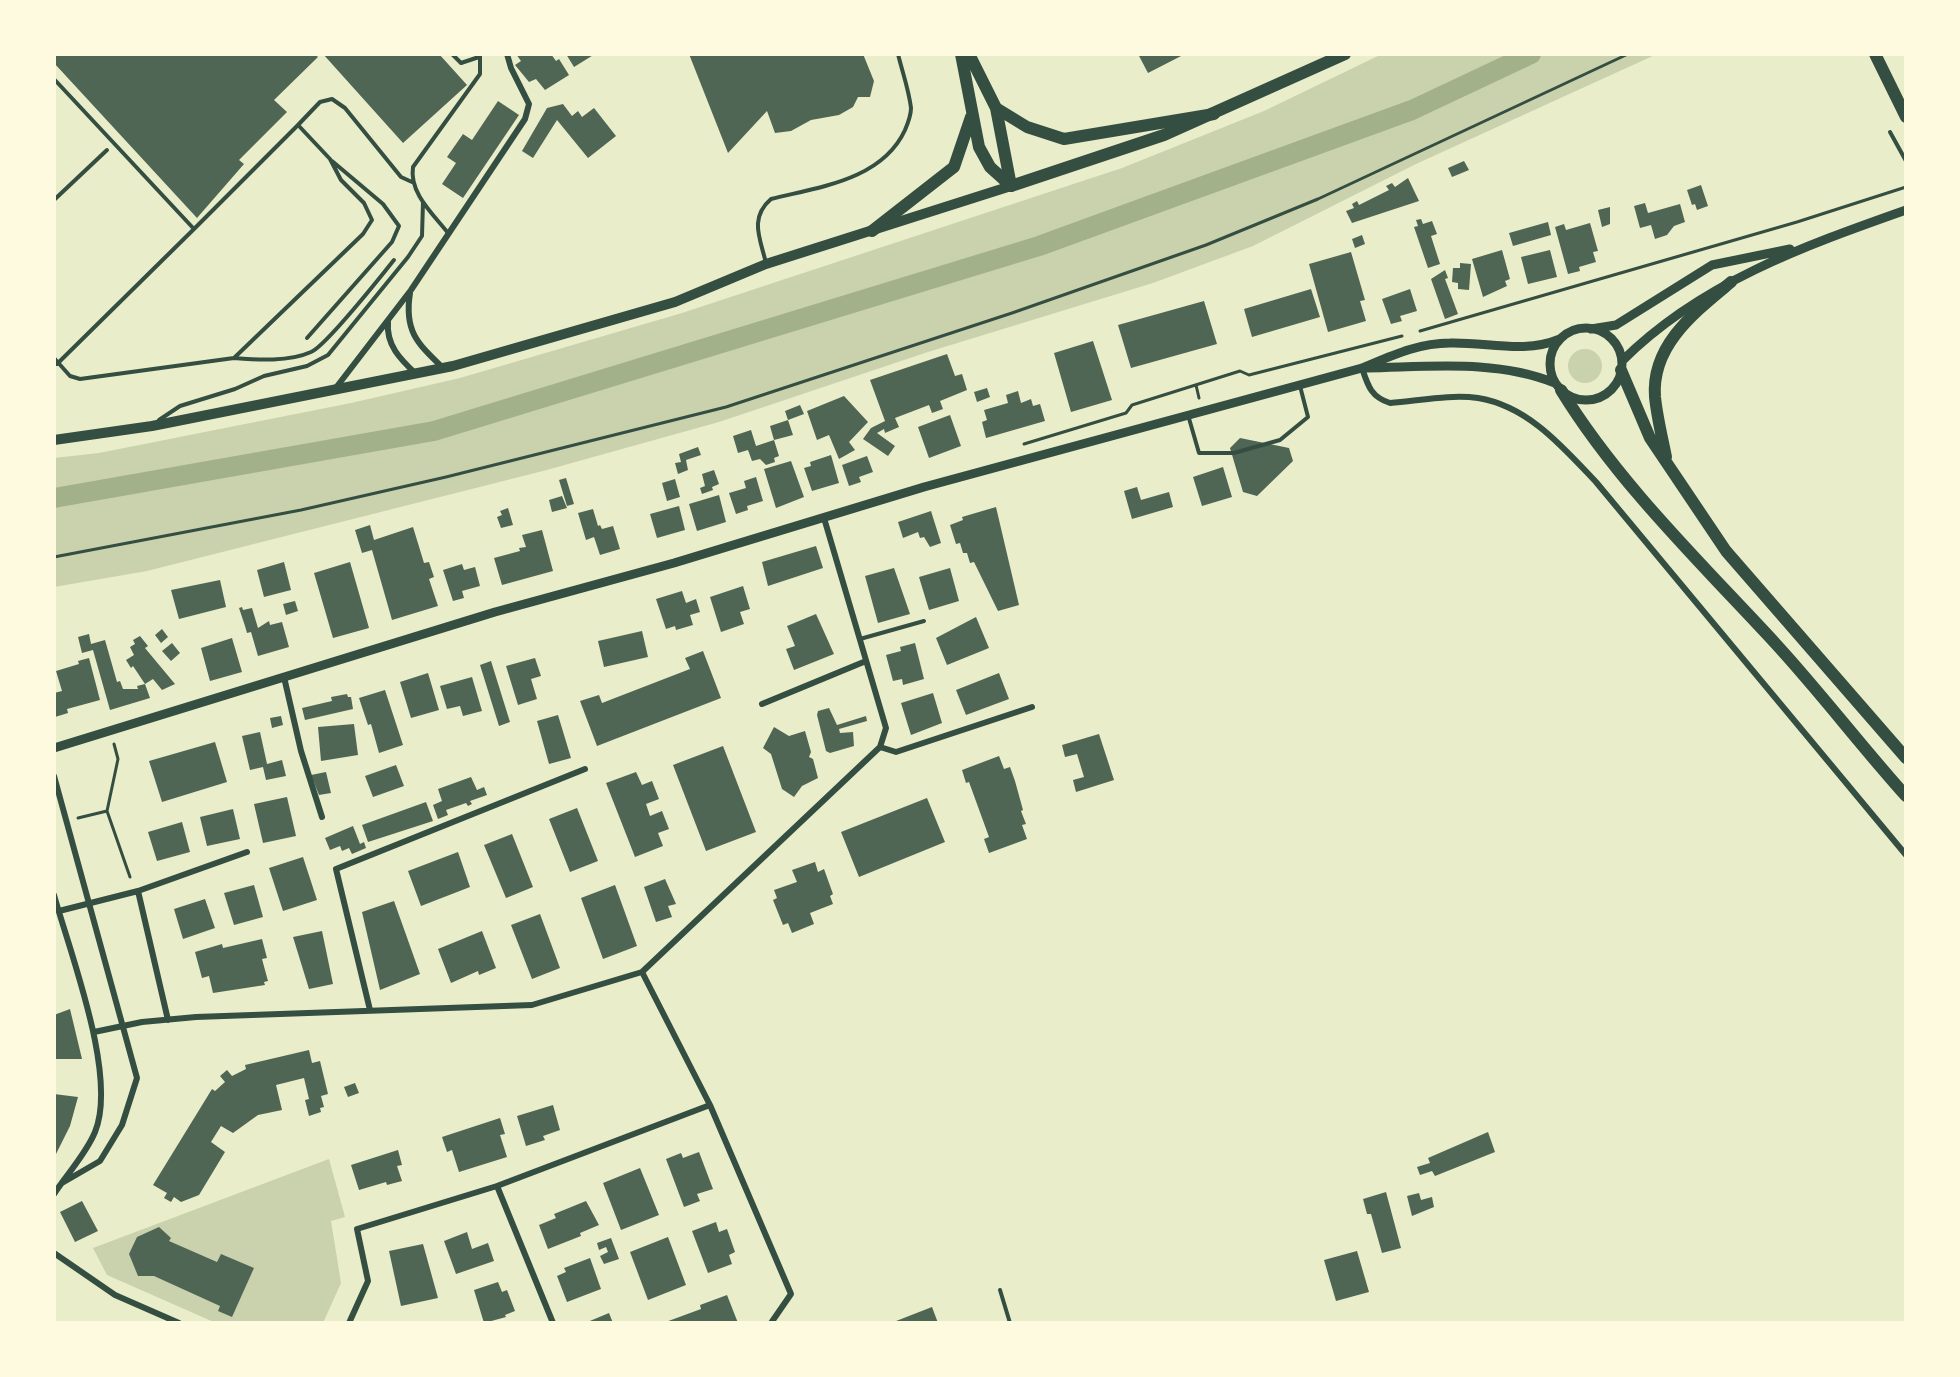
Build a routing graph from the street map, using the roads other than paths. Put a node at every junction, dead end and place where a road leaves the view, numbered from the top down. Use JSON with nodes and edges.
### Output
{"nodes":[{"id":1,"x":452,"y":54,"type":"edge"},
{"id":2,"x":507,"y":54,"type":"edge"},
{"id":3,"x":898,"y":54,"type":"edge"},
{"id":4,"x":961,"y":54,"type":"edge"},
{"id":5,"x":969,"y":54,"type":"edge"},
{"id":6,"x":1345,"y":54,"type":"edge"},
{"id":7,"x":1875,"y":54,"type":"edge"},
{"id":8,"x":480,"y":56,"type":"edge"},
{"id":9,"x":54,"y":79,"type":"edge"},
{"id":10,"x":996,"y":108,"type":"junction"},
{"id":11,"x":1214,"y":114,"type":"junction"},
{"id":12,"x":971,"y":117,"type":"junction"},
{"id":13,"x":1906,"y":117,"type":"edge"},
{"id":14,"x":298,"y":125,"type":"junction"},
{"id":15,"x":1890,"y":132,"type":"dead end"},
{"id":16,"x":107,"y":150,"type":"dead end"},
{"id":17,"x":330,"y":159,"type":"junction"},
{"id":18,"x":1906,"y":161,"type":"edge"},
{"id":19,"x":413,"y":183,"type":"junction"},
{"id":20,"x":1011,"y":186,"type":"junction"},
{"id":21,"x":54,"y":200,"type":"edge"},
{"id":22,"x":423,"y":202,"type":"junction"},
{"id":23,"x":1906,"y":210,"type":"edge"},
{"id":24,"x":194,"y":229,"type":"junction"},
{"id":25,"x":872,"y":231,"type":"junction"},
{"id":26,"x":450,"y":235,"type":"junction"},
{"id":27,"x":1804,"y":246,"type":"junction"},
{"id":28,"x":394,"y":260,"type":"dead end"},
{"id":29,"x":766,"y":264,"type":"junction"},
{"id":30,"x":1731,"y":282,"type":"junction"},
{"id":31,"x":411,"y":290,"type":"junction"},
{"id":32,"x":388,"y":321,"type":"junction"},
{"id":33,"x":1592,"y":329,"type":"junction"},
{"id":34,"x":307,"y":338,"type":"dead end"},
{"id":35,"x":1560,"y":339,"type":"junction"},
{"id":36,"x":234,"y":358,"type":"junction"},
{"id":37,"x":55,"y":361,"type":"edge"},
{"id":38,"x":1622,"y":366,"type":"junction"},
{"id":39,"x":443,"y":368,"type":"junction"},
{"id":40,"x":1362,"y":368,"type":"junction"},
{"id":41,"x":416,"y":374,"type":"junction"},
{"id":42,"x":1299,"y":384,"type":"junction"},
{"id":43,"x":1558,"y":387,"type":"junction"},
{"id":44,"x":333,"y":391,"type":"junction"},
{"id":45,"x":1188,"y":415,"type":"junction"},
{"id":46,"x":152,"y":426,"type":"junction"},
{"id":47,"x":54,"y":440,"type":"edge"},
{"id":48,"x":1667,"y":464,"type":"junction"},
{"id":49,"x":824,"y":518,"type":"junction"},
{"id":50,"x":924,"y":621,"type":"dead end"},
{"id":51,"x":859,"y":639,"type":"junction"},
{"id":52,"x":866,"y":661,"type":"junction"},
{"id":53,"x":284,"y":677,"type":"junction"},
{"id":54,"x":762,"y":704,"type":"dead end"},
{"id":55,"x":1032,"y":707,"type":"dead end"},
{"id":56,"x":880,"y":747,"type":"junction"},
{"id":57,"x":54,"y":748,"type":"edge"},
{"id":58,"x":1906,"y":758,"type":"edge"},
{"id":59,"x":585,"y":769,"type":"dead end"},
{"id":60,"x":54,"y":776,"type":"edge"},
{"id":61,"x":1906,"y":796,"type":"edge"},
{"id":62,"x":322,"y":817,"type":"dead end"},
{"id":63,"x":247,"y":852,"type":"dead end"},
{"id":64,"x":1906,"y":855,"type":"edge"},
{"id":65,"x":138,"y":891,"type":"junction"},
{"id":66,"x":54,"y":895,"type":"edge"},
{"id":67,"x":90,"y":902,"type":"junction"},
{"id":68,"x":58,"y":911,"type":"junction"},
{"id":69,"x":642,"y":972,"type":"junction"},
{"id":70,"x":370,"y":1010,"type":"junction"},
{"id":71,"x":168,"y":1020,"type":"junction"},
{"id":72,"x":124,"y":1026,"type":"junction"},
{"id":73,"x":94,"y":1032,"type":"junction"},
{"id":74,"x":710,"y":1105,"type":"junction"},
{"id":75,"x":62,"y":1183,"type":"junction"},
{"id":76,"x":497,"y":1186,"type":"junction"},
{"id":77,"x":54,"y":1194,"type":"edge"},
{"id":78,"x":54,"y":1253,"type":"edge"},
{"id":79,"x":1000,"y":1290,"type":"dead end"},
{"id":80,"x":179,"y":1323,"type":"edge"},
{"id":81,"x":349,"y":1323,"type":"edge"},
{"id":82,"x":554,"y":1323,"type":"edge"},
{"id":83,"x":771,"y":1323,"type":"edge"},
{"id":84,"x":1011,"y":1323,"type":"edge"}],
"edges":[{"from":1,"to":8,"type":"lane"},
{"from":2,"to":26,"type":"street"},
{"from":3,"to":29,"type":"lane"},
{"from":4,"to":12,"type":"main road"},
{"from":5,"to":10,"type":"main road"},
{"from":6,"to":11,"type":"main road"},
{"from":7,"to":13,"type":"main road"},
{"from":8,"to":19,"type":"lane"},
{"from":9,"to":24,"type":"lane"},
{"from":10,"to":11,"type":"main road"},
{"from":10,"to":20,"type":"main road"},
{"from":11,"to":20,"type":"main road"},
{"from":12,"to":20,"type":"main road"},
{"from":12,"to":25,"type":"main road"},
{"from":14,"to":17,"type":"lane"},
{"from":14,"to":19,"type":"lane"},
{"from":14,"to":24,"type":"lane"},
{"from":15,"to":18,"type":"lane"},
{"from":16,"to":21,"type":"lane"},
{"from":17,"to":34,"type":"lane"},
{"from":17,"to":36,"type":"lane"},
{"from":19,"to":22,"type":"lane"},
{"from":20,"to":25,"type":"main road"},
{"from":22,"to":26,"type":"lane"},
{"from":22,"to":46,"type":"lane"},
{"from":23,"to":27,"type":"street"},
{"from":24,"to":37,"type":"lane"},
{"from":25,"to":29,"type":"main road"},
{"from":26,"to":31,"type":"street"},
{"from":27,"to":30,"type":"street"},
{"from":27,"to":33,"type":"street"},
{"from":28,"to":36,"type":"lane"},
{"from":29,"to":39,"type":"main road"},
{"from":30,"to":38,"type":"street"},
{"from":30,"to":48,"type":"main road"},
{"from":31,"to":32,"type":"street"},
{"from":31,"to":39,"type":"street"},
{"from":32,"to":41,"type":"street"},
{"from":32,"to":44,"type":"street"},
{"from":33,"to":35,"type":"street"},
{"from":33,"to":38,"type":"street"},
{"from":35,"to":40,"type":"street"},
{"from":35,"to":43,"type":"street"},
{"from":36,"to":37,"type":"lane"},
{"from":38,"to":43,"type":"street"},
{"from":38,"to":48,"type":"main road"},
{"from":39,"to":41,"type":"main road"},
{"from":40,"to":42,"type":"street"},
{"from":40,"to":43,"type":"street"},
{"from":40,"to":64,"type":"street"},
{"from":41,"to":44,"type":"main road"},
{"from":42,"to":45,"type":"street"},
{"from":42,"to":45,"type":"lane"},
{"from":43,"to":61,"type":"main road"},
{"from":44,"to":46,"type":"main road"},
{"from":45,"to":49,"type":"street"},
{"from":46,"to":47,"type":"main road"},
{"from":48,"to":58,"type":"main road"},
{"from":49,"to":51,"type":"street"},
{"from":49,"to":53,"type":"street"},
{"from":50,"to":51,"type":"lane"},
{"from":51,"to":52,"type":"street"},
{"from":52,"to":54,"type":"street"},
{"from":52,"to":56,"type":"street"},
{"from":53,"to":57,"type":"street"},
{"from":53,"to":62,"type":"street"},
{"from":55,"to":56,"type":"street"},
{"from":56,"to":69,"type":"street"},
{"from":59,"to":70,"type":"street"},
{"from":60,"to":67,"type":"street"},
{"from":63,"to":65,"type":"street"},
{"from":65,"to":67,"type":"street"},
{"from":65,"to":71,"type":"street"},
{"from":66,"to":68,"type":"street"},
{"from":67,"to":68,"type":"street"},
{"from":67,"to":72,"type":"street"},
{"from":68,"to":73,"type":"street"},
{"from":69,"to":70,"type":"street"},
{"from":69,"to":74,"type":"street"},
{"from":70,"to":71,"type":"street"},
{"from":71,"to":72,"type":"street"},
{"from":72,"to":73,"type":"street"},
{"from":72,"to":75,"type":"street"},
{"from":73,"to":75,"type":"street"},
{"from":74,"to":76,"type":"street"},
{"from":74,"to":83,"type":"street"},
{"from":75,"to":77,"type":"street"},
{"from":76,"to":81,"type":"street"},
{"from":76,"to":82,"type":"street"},
{"from":78,"to":80,"type":"street"},
{"from":79,"to":84,"type":"lane"}]}
